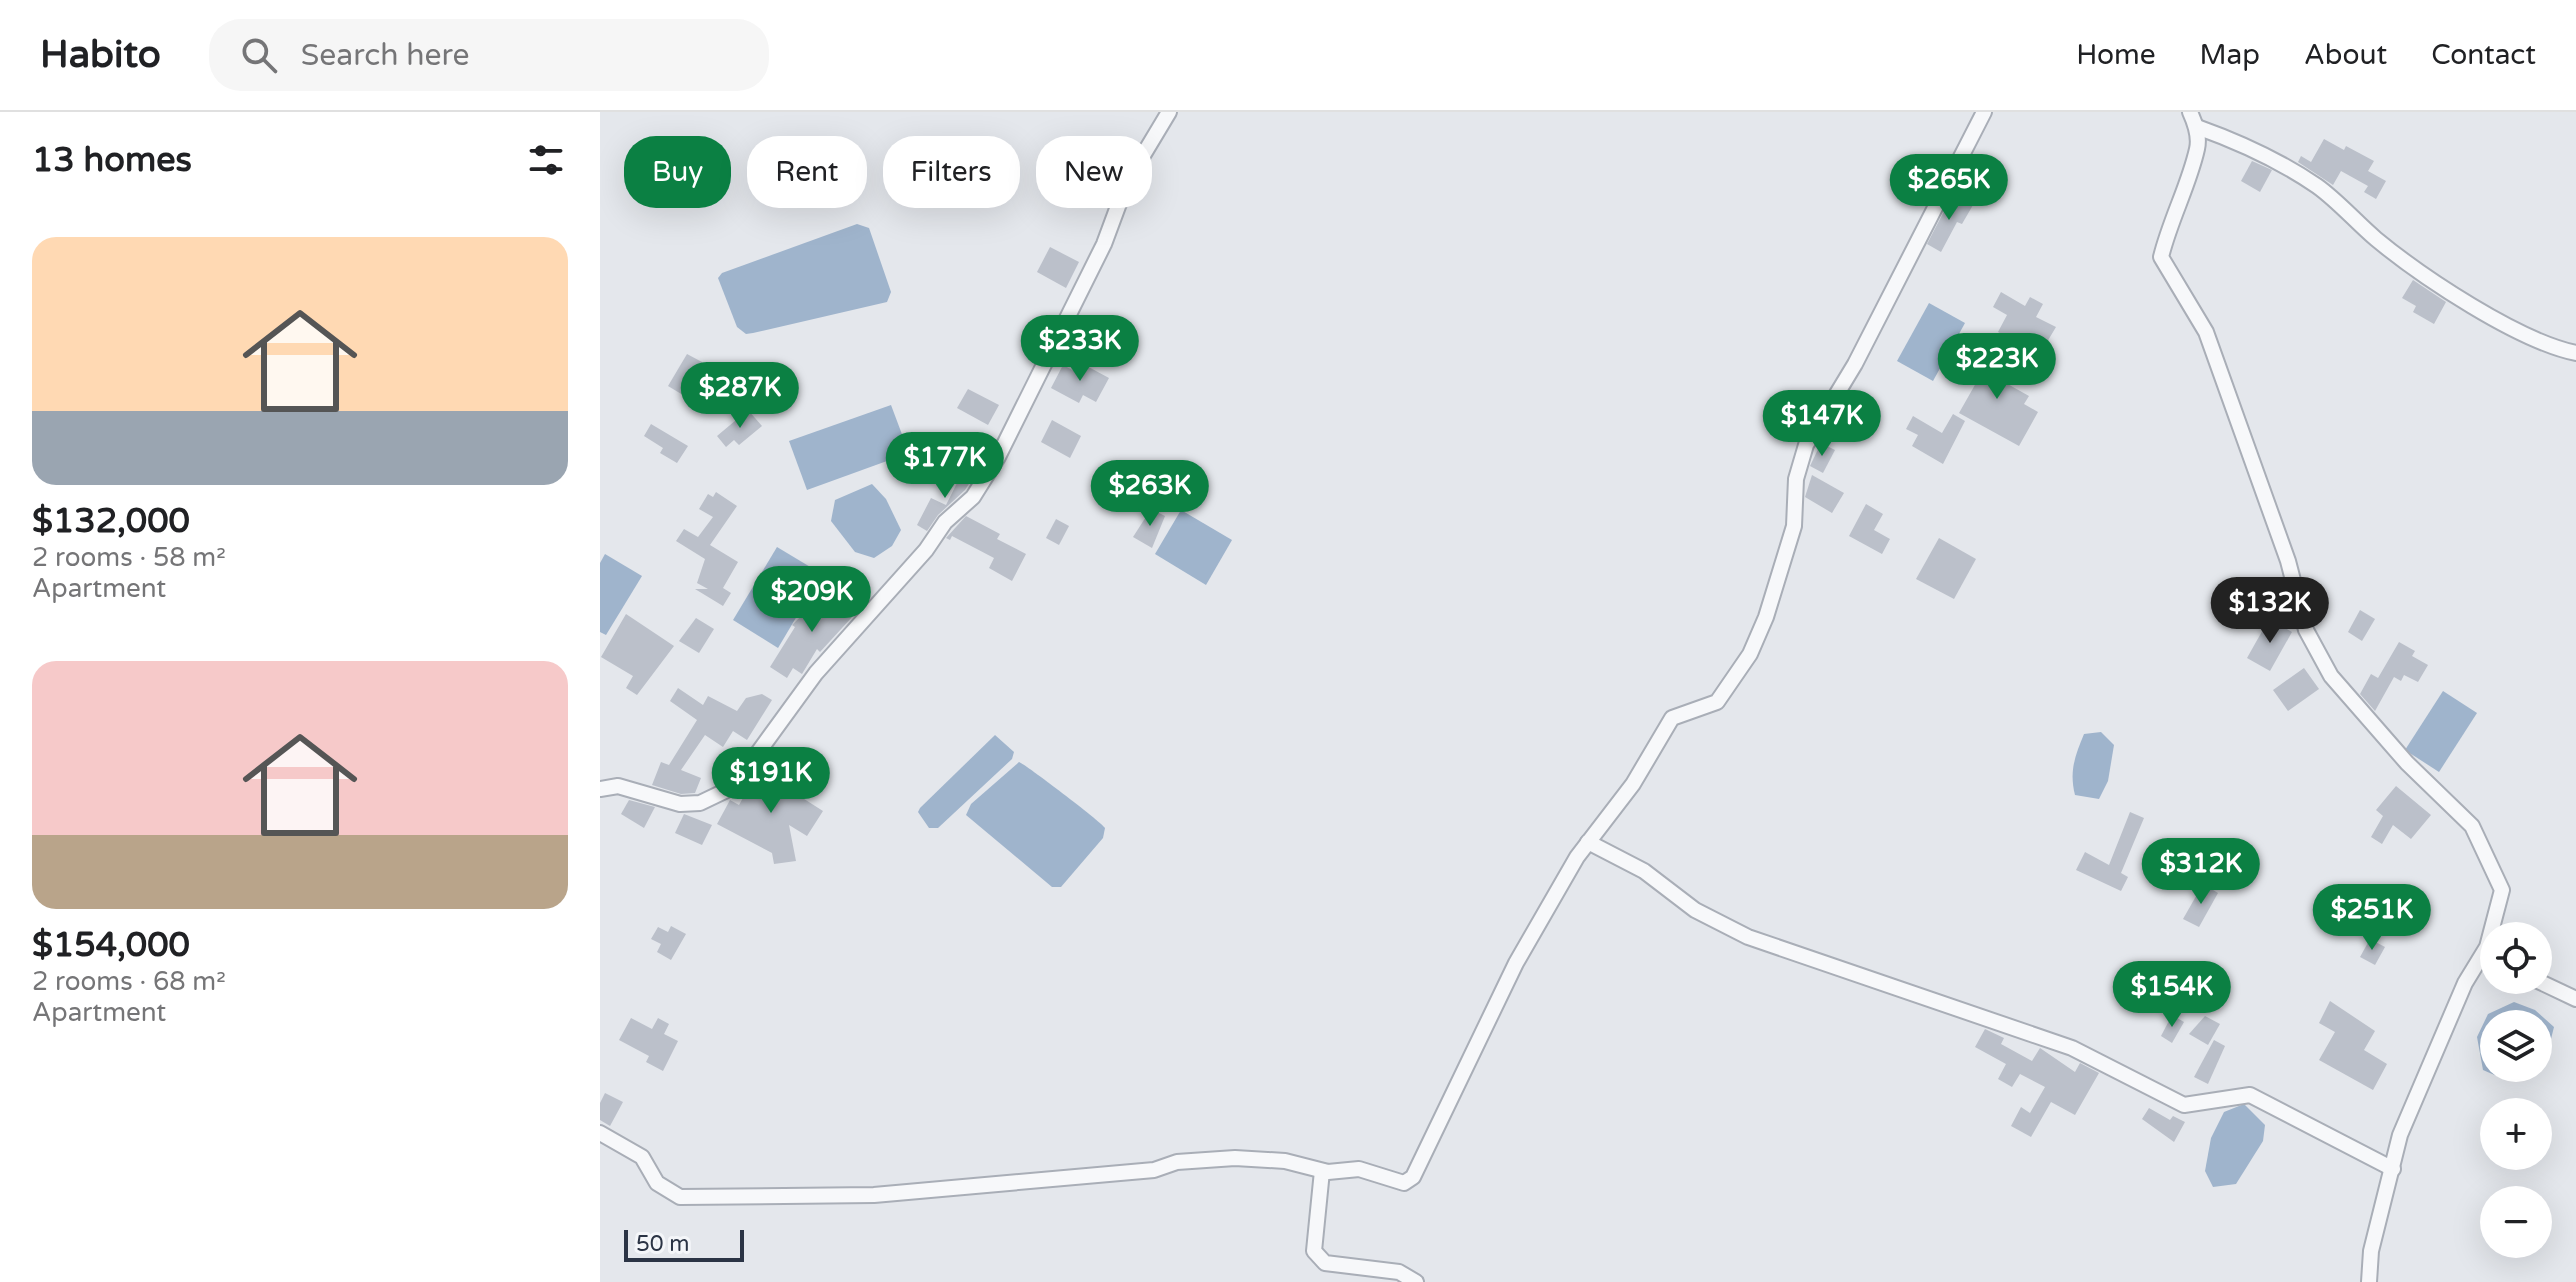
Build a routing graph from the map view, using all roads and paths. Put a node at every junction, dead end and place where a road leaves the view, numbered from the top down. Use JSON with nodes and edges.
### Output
{"nodes":[{"id":1,"x":1169,"y":112,"type":"edge"},
{"id":2,"x":1984,"y":112,"type":"edge"},
{"id":3,"x":2190,"y":112,"type":"edge"},
{"id":4,"x":2197,"y":127,"type":"junction"},
{"id":5,"x":2576,"y":353,"type":"edge"},
{"id":6,"x":600,"y":789,"type":"edge"},
{"id":7,"x":1588,"y":842,"type":"junction"},
{"id":8,"x":2496,"y":922,"type":"edge"},
{"id":9,"x":2480,"y":963,"type":"edge"},
{"id":10,"x":2552,"y":988,"type":"edge"},
{"id":11,"x":2576,"y":999,"type":"edge"},
{"id":12,"x":600,"y":1133,"type":"edge"},
{"id":13,"x":2393,"y":1169,"type":"junction"},
{"id":14,"x":1322,"y":1171,"type":"junction"},
{"id":15,"x":1416,"y":1282,"type":"edge"},
{"id":16,"x":2369,"y":1282,"type":"edge"}],
"edges":[{"from":1,"to":6,"type":"street"},
{"from":2,"to":7,"type":"street"},
{"from":3,"to":4,"type":"street"},
{"from":4,"to":5,"type":"street"},
{"from":4,"to":8,"type":"street"},
{"from":7,"to":13,"type":"street"},
{"from":7,"to":14,"type":"street"},
{"from":9,"to":13,"type":"street"},
{"from":10,"to":11,"type":"street"},
{"from":12,"to":14,"type":"street"},
{"from":13,"to":16,"type":"street"},
{"from":14,"to":15,"type":"street"}]}
